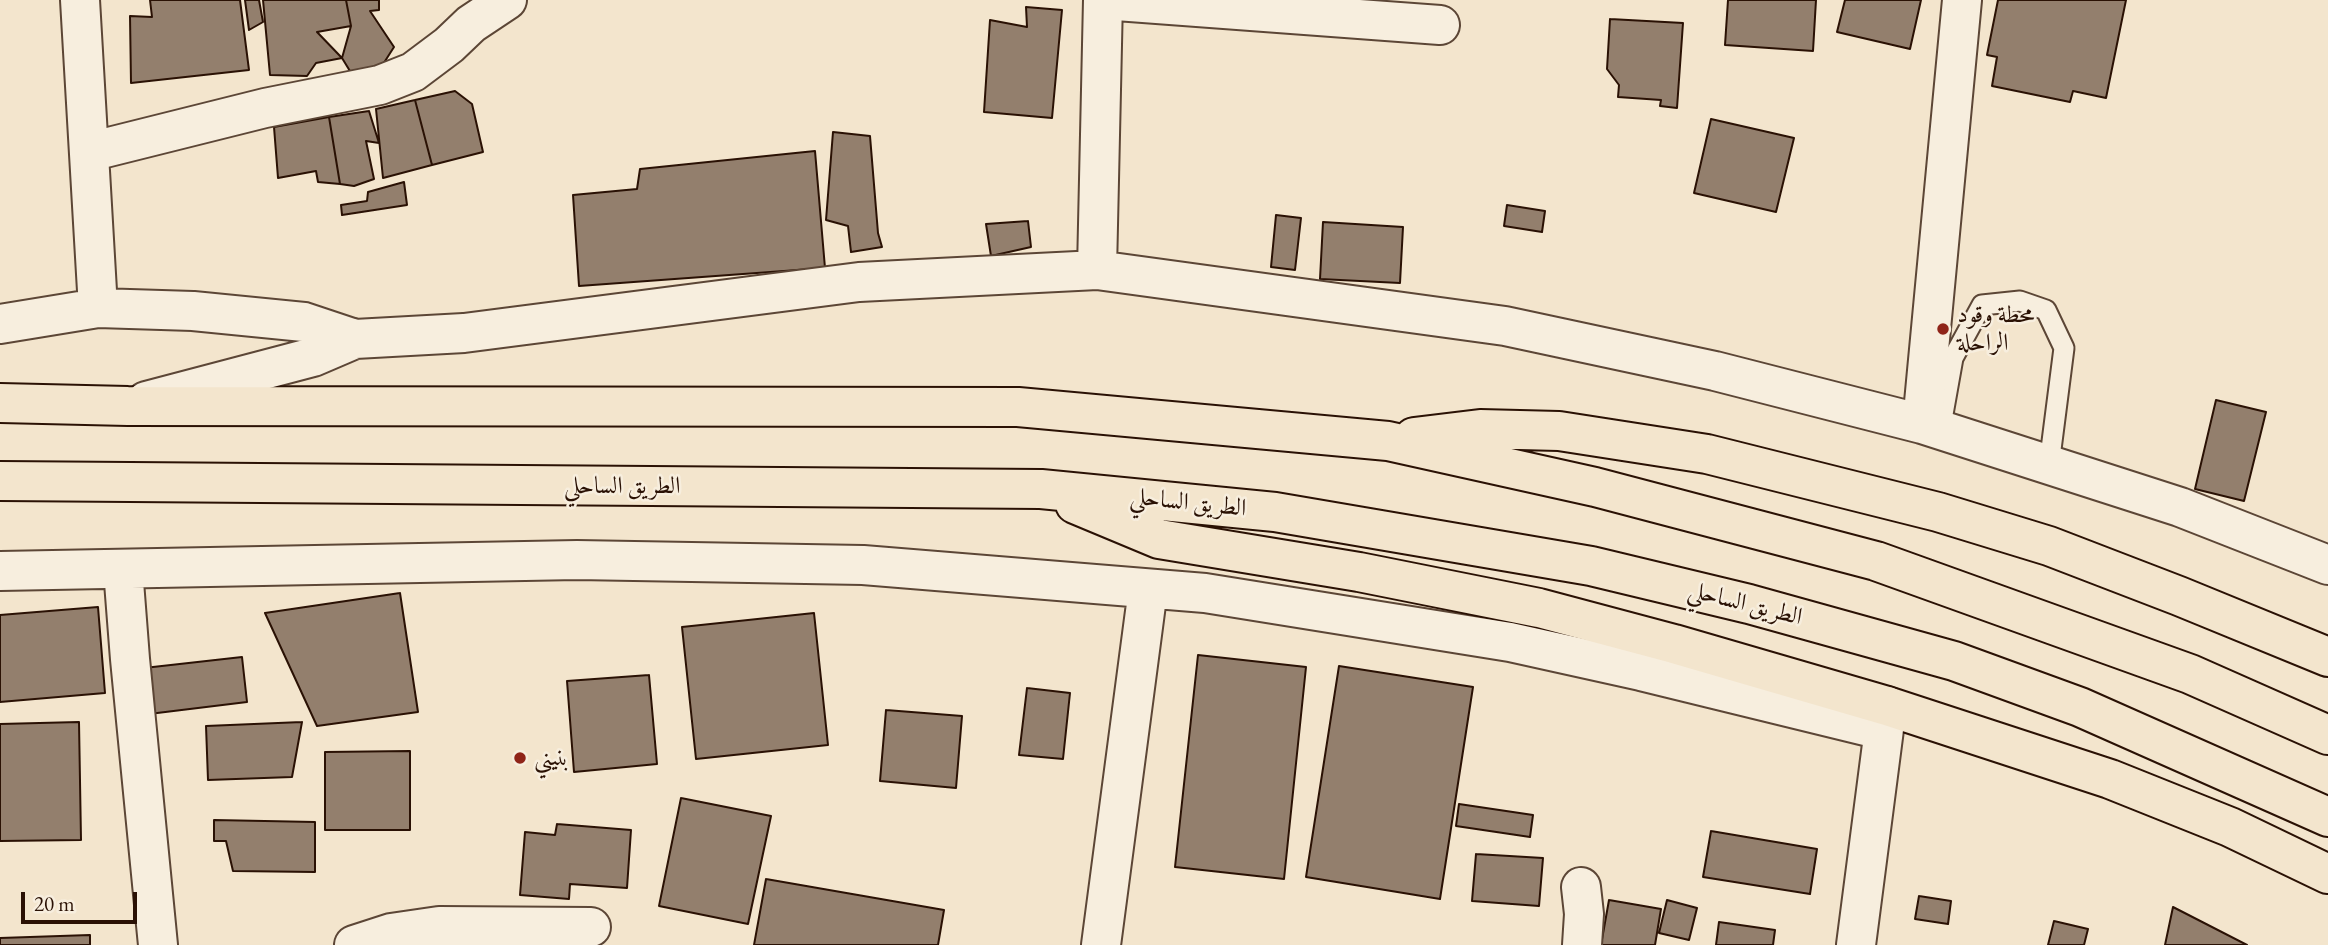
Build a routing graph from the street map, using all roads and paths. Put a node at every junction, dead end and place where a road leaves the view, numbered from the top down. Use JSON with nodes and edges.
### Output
{"nodes":[{"id":1,"x":80,"y":0,"type":"edge"},
{"id":2,"x":507,"y":0,"type":"edge"},
{"id":3,"x":1103,"y":0,"type":"edge"},
{"id":4,"x":1962,"y":0,"type":"edge"},
{"id":5,"x":1440,"y":25,"type":"dead end"},
{"id":6,"x":89,"y":152,"type":"junction"},
{"id":7,"x":1097,"y":270,"type":"junction"},
{"id":8,"x":99,"y":309,"type":"junction"},
{"id":9,"x":0,"y":324,"type":"edge"},
{"id":10,"x":355,"y":339,"type":"junction"},
{"id":11,"x":0,"y":403,"type":"edge"},
{"id":12,"x":128,"y":406,"type":"junction"},
{"id":13,"x":1931,"y":427,"type":"junction"},
{"id":14,"x":1388,"y":440,"type":"junction"},
{"id":15,"x":2049,"y":465,"type":"junction"},
{"id":16,"x":0,"y":481,"type":"edge"},
{"id":17,"x":1041,"y":489,"type":"junction"},
{"id":18,"x":2328,"y":565,"type":"edge"},
{"id":19,"x":123,"y":569,"type":"junction"},
{"id":20,"x":0,"y":570,"type":"edge"},
{"id":21,"x":1148,"y":589,"type":"junction"},
{"id":22,"x":2328,"y":657,"type":"edge"},
{"id":23,"x":1885,"y":718,"type":"junction"},
{"id":24,"x":2328,"y":735,"type":"edge"},
{"id":25,"x":2328,"y":817,"type":"edge"},
{"id":26,"x":2328,"y":874,"type":"edge"},
{"id":27,"x":1581,"y":887,"type":"dead end"},
{"id":28,"x":591,"y":927,"type":"dead end"},
{"id":29,"x":158,"y":945,"type":"edge"},
{"id":30,"x":354,"y":945,"type":"edge"},
{"id":31,"x":1101,"y":945,"type":"edge"},
{"id":32,"x":1582,"y":945,"type":"edge"},
{"id":33,"x":1856,"y":945,"type":"edge"}],
"edges":[{"from":1,"to":6,"type":"street"},
{"from":2,"to":6,"type":"street"},
{"from":3,"to":5,"type":"street"},
{"from":3,"to":7,"type":"street"},
{"from":4,"to":13,"type":"street"},
{"from":6,"to":8,"type":"street"},
{"from":7,"to":10,"type":"street"},
{"from":7,"to":13,"type":"street"},
{"from":8,"to":9,"type":"street"},
{"from":8,"to":10,"type":"street"},
{"from":10,"to":12,"type":"street"},
{"from":11,"to":12,"type":"highway"},
{"from":12,"to":14,"type":"highway"},
{"from":13,"to":15,"type":"street"},
{"from":13,"to":15,"type":"lane"},
{"from":14,"to":22,"type":"highway"},
{"from":14,"to":24,"type":"highway"},
{"from":15,"to":18,"type":"street"},
{"from":16,"to":17,"type":"highway","name":"الطريق الساحلي"},
{"from":17,"to":23,"type":"highway"},
{"from":17,"to":25,"type":"highway","name":"الطريق الساحلي"},
{"from":19,"to":20,"type":"street"},
{"from":19,"to":21,"type":"street"},
{"from":19,"to":29,"type":"street"},
{"from":21,"to":23,"type":"street"},
{"from":21,"to":31,"type":"street"},
{"from":23,"to":26,"type":"highway"},
{"from":23,"to":33,"type":"street"},
{"from":27,"to":32,"type":"street"},
{"from":28,"to":30,"type":"street"}]}
